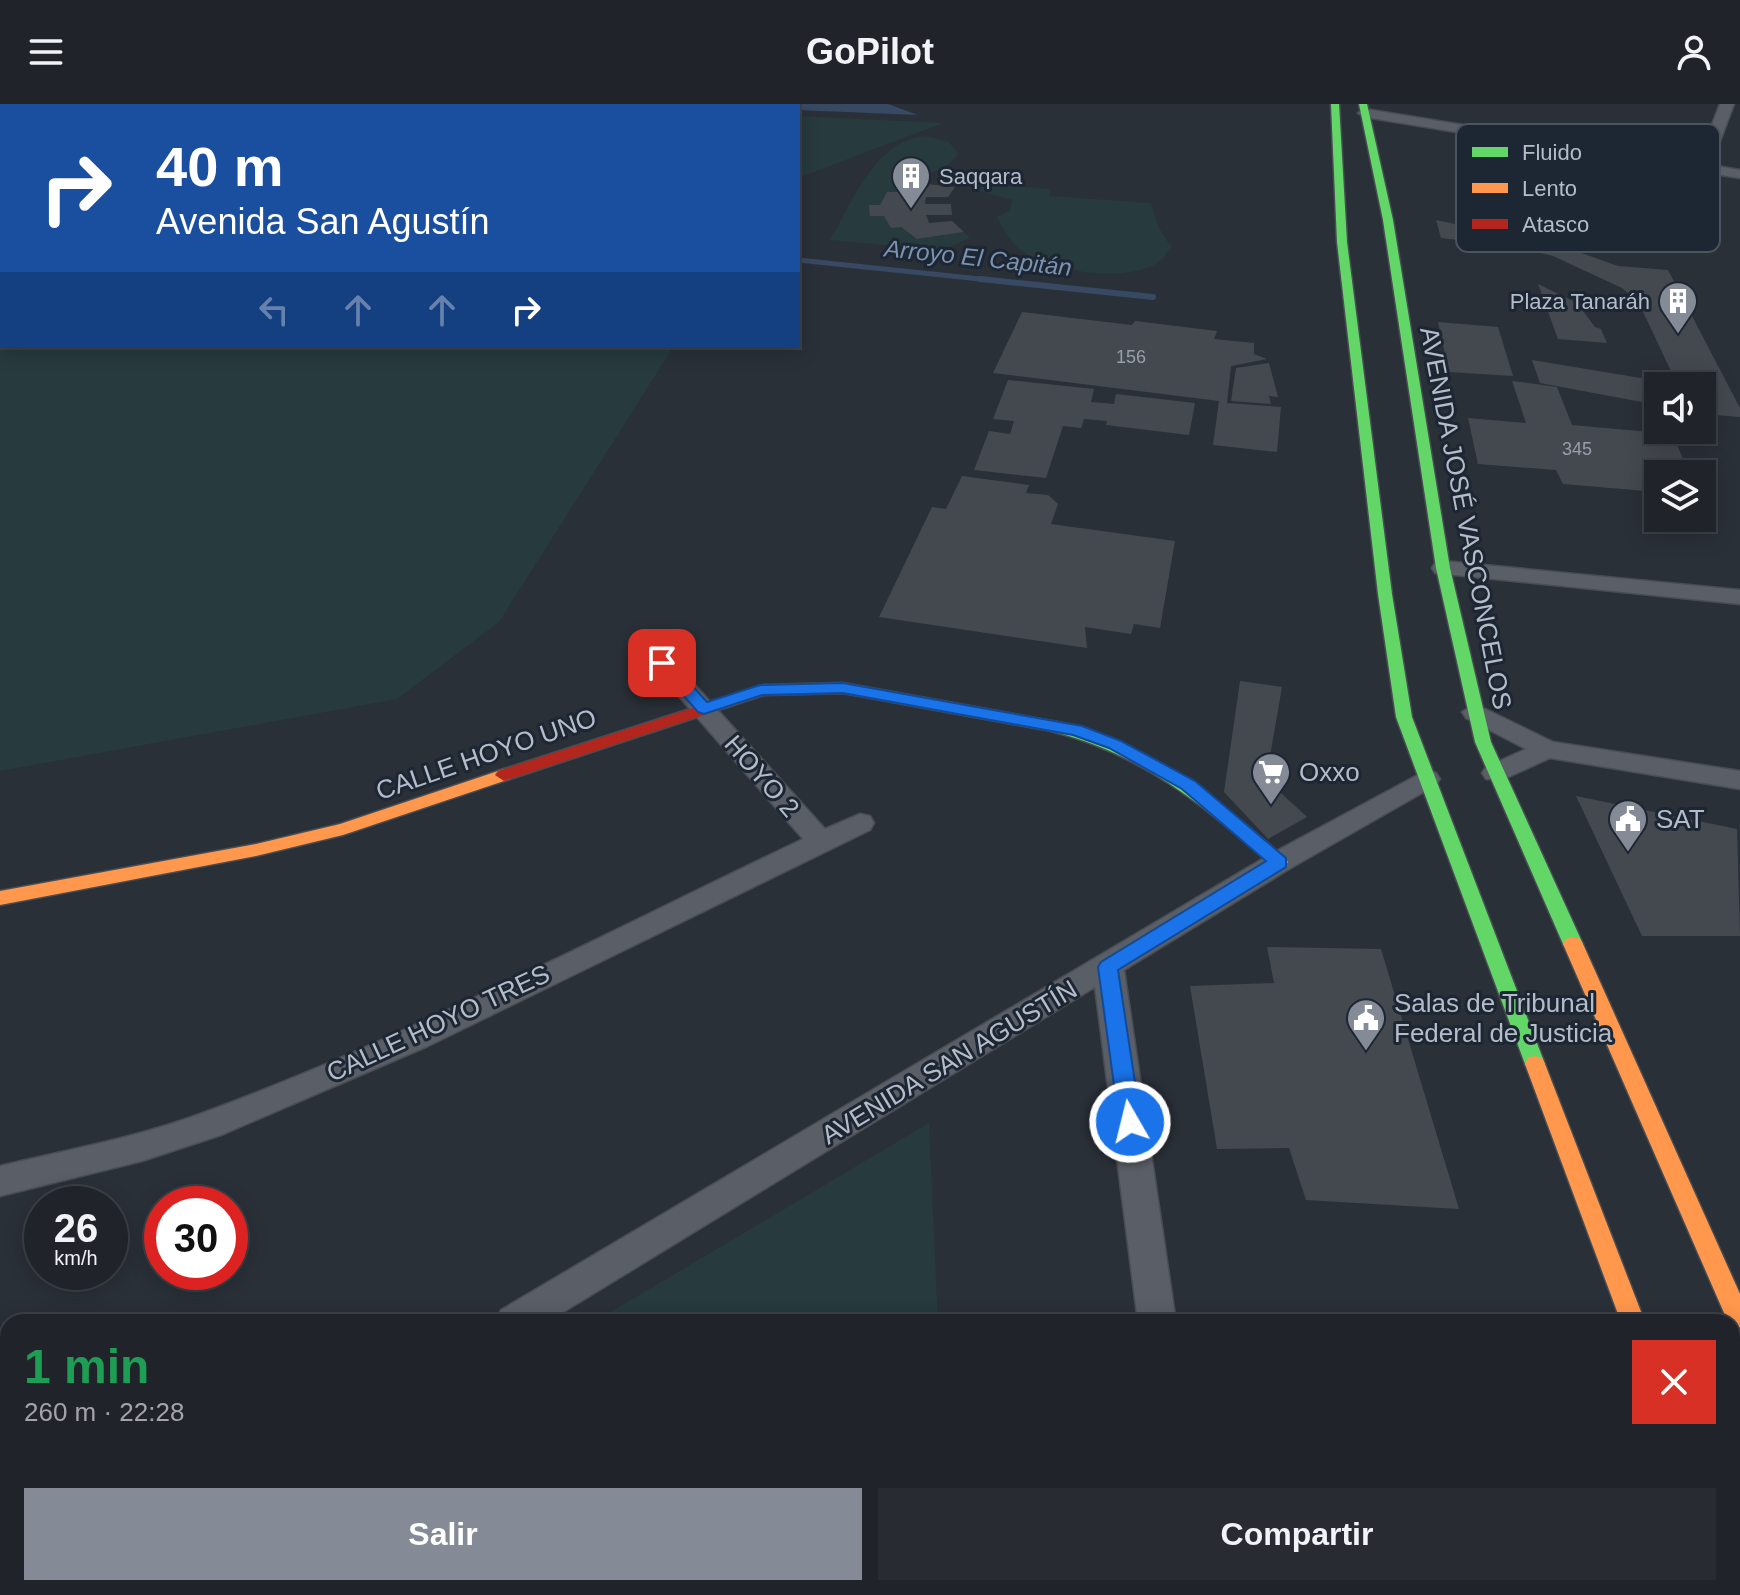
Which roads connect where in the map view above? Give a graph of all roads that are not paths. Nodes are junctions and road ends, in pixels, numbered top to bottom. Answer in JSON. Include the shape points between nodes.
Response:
{"nodes":[{"id":1,"x":1727,"y":104,"type":"edge"},
{"id":2,"x":1329,"y":107,"type":"edge"},
{"id":3,"x":1366,"y":107,"type":"edge"},
{"id":4,"x":1460,"y":124,"type":"edge"},
{"id":5,"x":1720,"y":124,"type":"edge"},
{"id":6,"x":1720,"y":171,"type":"edge"},
{"id":7,"x":1740,"y":174,"type":"edge"},
{"id":8,"x":1443,"y":568,"type":"junction"},
{"id":9,"x":1740,"y":597,"type":"edge"},
{"id":10,"x":642,"y":640,"type":"dead end"},
{"id":11,"x":704,"y":708,"type":"junction"},
{"id":12,"x":1475,"y":712,"type":"junction"},
{"id":13,"x":1547,"y":749,"type":"junction"},
{"id":14,"x":1495,"y":773,"type":"junction"},
{"id":15,"x":1427,"y":779,"type":"junction"},
{"id":16,"x":1740,"y":780,"type":"edge"},
{"id":17,"x":860,"y":823,"type":"dead end"},
{"id":18,"x":819,"y":840,"type":"junction"},
{"id":19,"x":1279,"y":862,"type":"junction"},
{"id":20,"x":0,"y":898,"type":"edge"},
{"id":21,"x":1108,"y":967,"type":"junction"},
{"id":22,"x":0,"y":1181,"type":"edge"},
{"id":23,"x":527,"y":1314,"type":"edge"},
{"id":24,"x":1156,"y":1314,"type":"edge"},
{"id":25,"x":1630,"y":1314,"type":"edge"},
{"id":26,"x":1737,"y":1314,"type":"edge"}],
"edges":[{"from":1,"to":5,"type":"street"},
{"from":2,"to":15,"type":"main road","via":[[1385,594],[1404,717]]},
{"from":3,"to":4,"type":"street"},
{"from":3,"to":8,"type":"main road","name":"AVENIDA JOSÉ VASCONCELOS"},
{"from":6,"to":7,"type":"street"},
{"from":8,"to":9,"type":"street"},
{"from":8,"to":12,"type":"main road","name":"AVENIDA JOSÉ VASCONCELOS"},
{"from":10,"to":11,"type":"street","name":"HOYO 2"},
{"from":11,"to":18,"type":"street","name":"HOYO 2"},
{"from":11,"to":19,"type":"main road","name":"CALLE HOYO UNO","via":[[760,690],[843,688],[1076,730],[1188,785]]},
{"from":11,"to":20,"type":"main road","name":"CALLE HOYO UNO","via":[[343,829]]},
{"from":12,"to":13,"type":"street"},
{"from":12,"to":14,"type":"main road","name":"AVENIDA JOSÉ VASCONCELOS"},
{"from":13,"to":14,"type":"street"},
{"from":13,"to":16,"type":"street"},
{"from":14,"to":26,"type":"main road","name":"AVENIDA JOSÉ VASCONCELOS"},
{"from":15,"to":19,"type":"street","name":"AVENIDA SAN AGUSTÍN"},
{"from":15,"to":25,"type":"main road"},
{"from":17,"to":18,"type":"street","name":"CALLE HOYO TRES"},
{"from":18,"to":22,"type":"street","name":"CALLE HOYO TRES","via":[[417,1037],[209,1125]]},
{"from":19,"to":21,"type":"street","name":"AVENIDA SAN AGUSTÍN"},
{"from":21,"to":23,"type":"street","name":"AVENIDA SAN AGUSTÍN"},
{"from":21,"to":24,"type":"street"}]}
